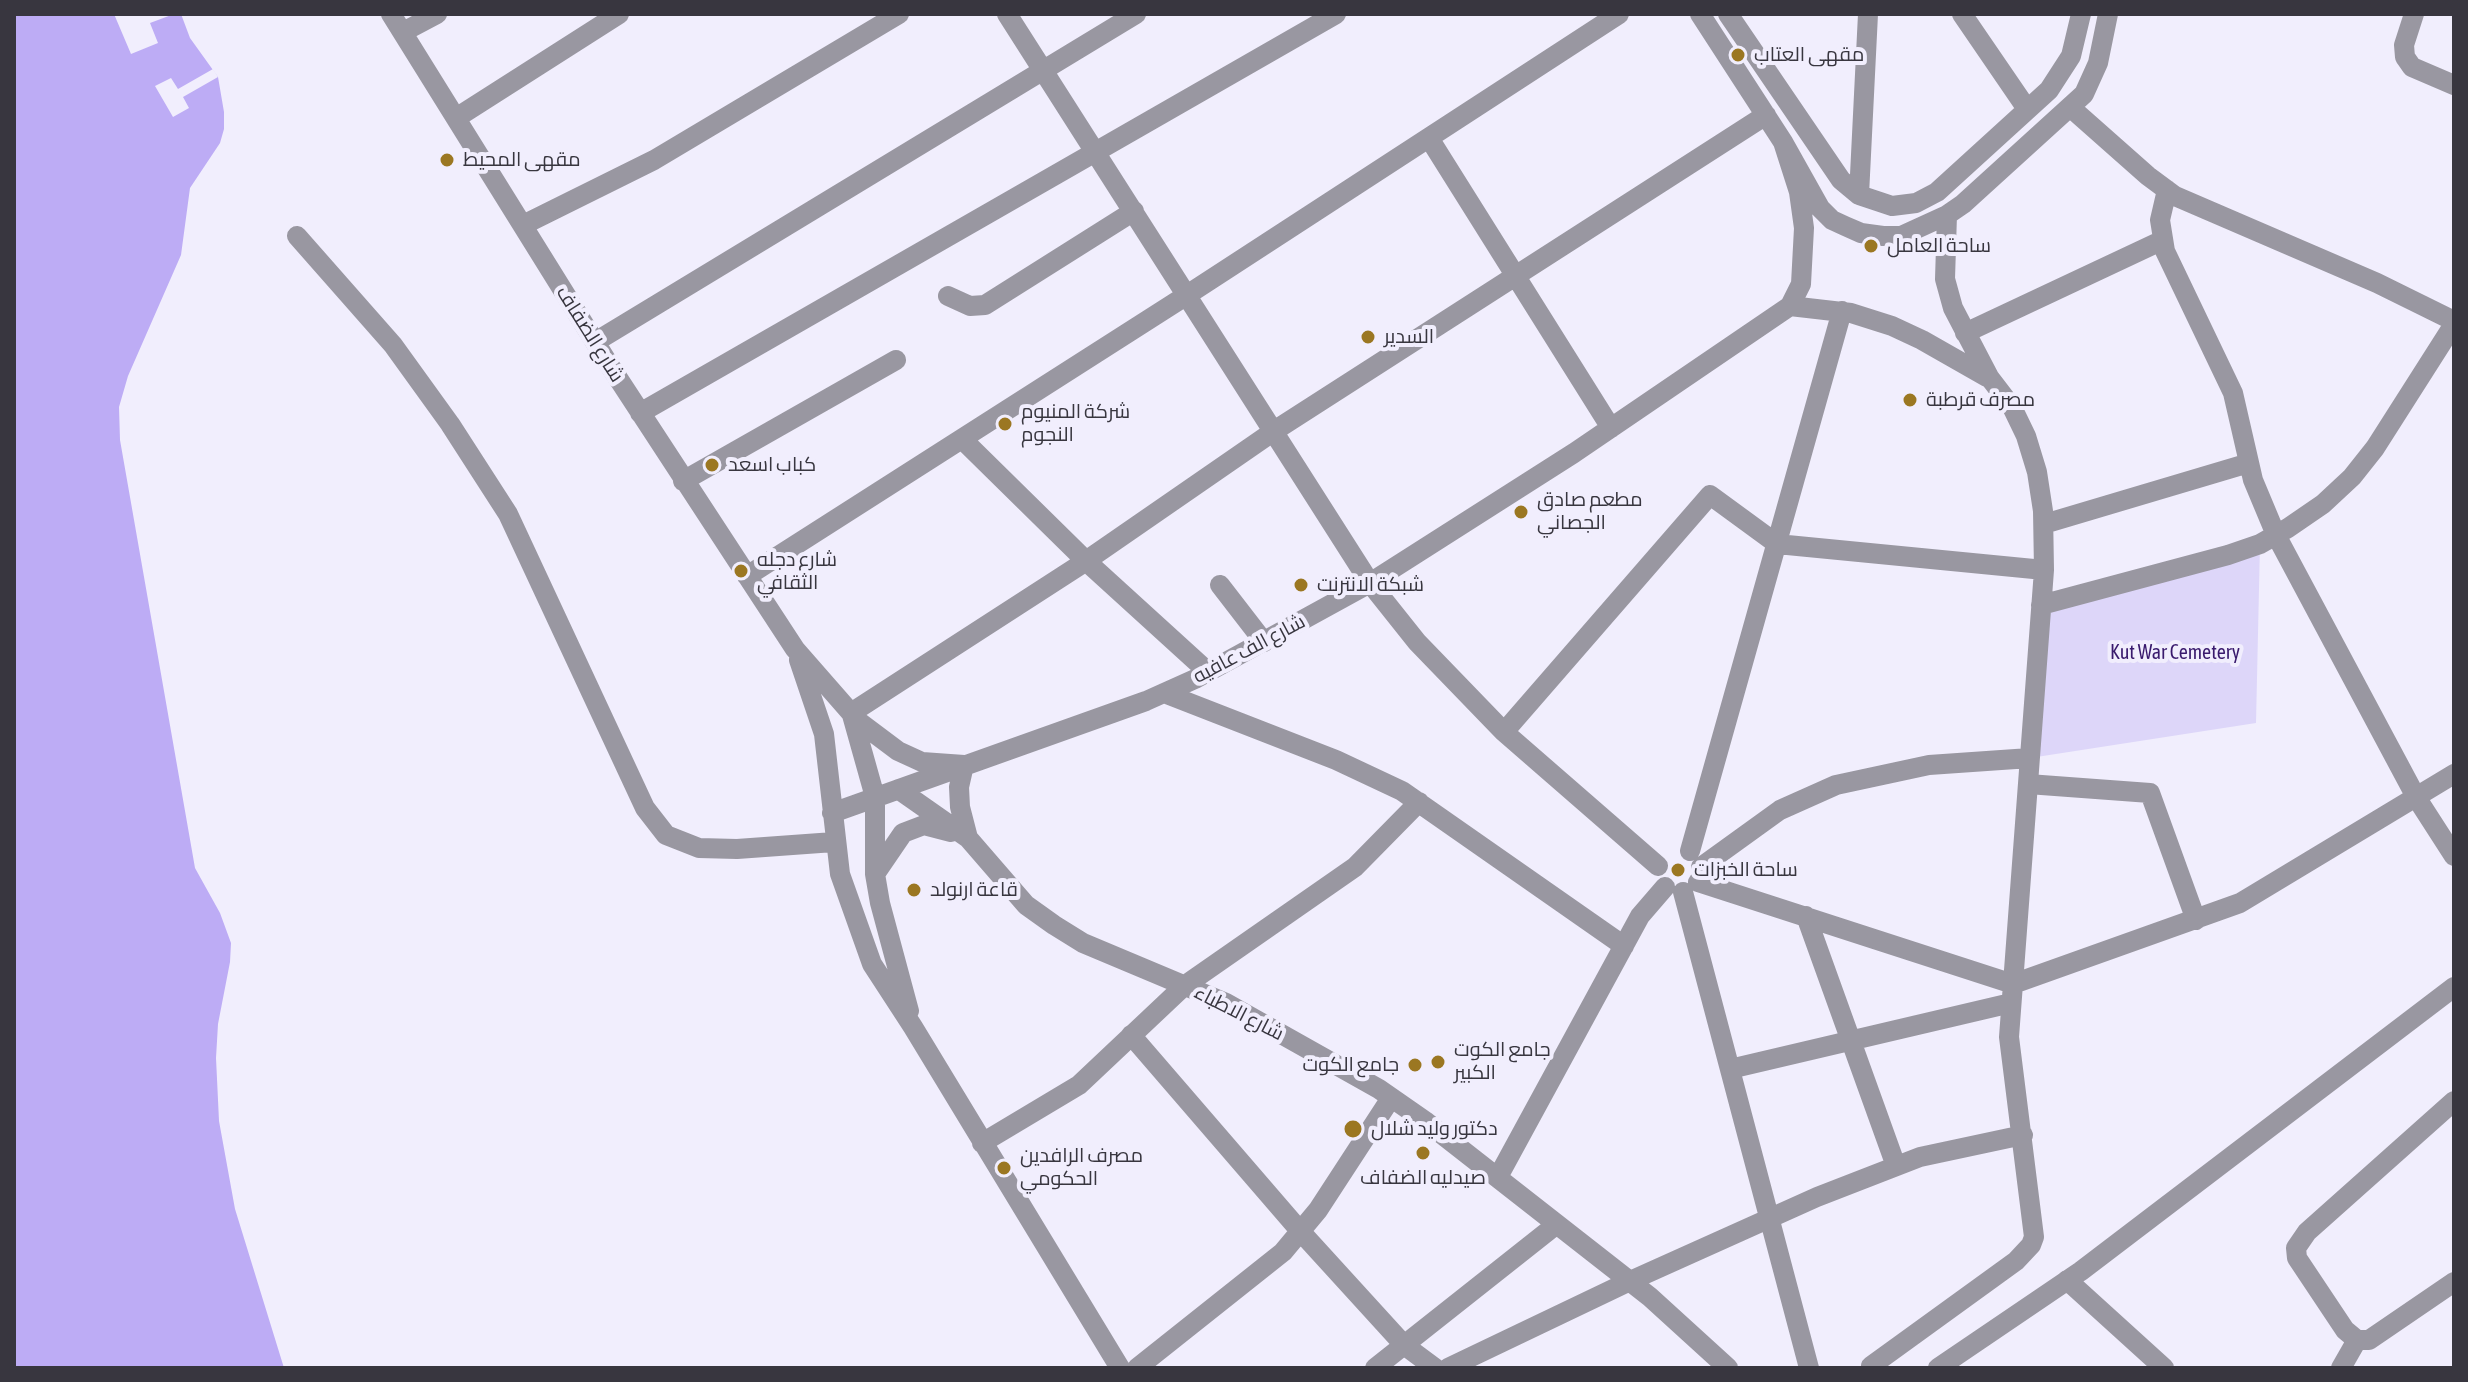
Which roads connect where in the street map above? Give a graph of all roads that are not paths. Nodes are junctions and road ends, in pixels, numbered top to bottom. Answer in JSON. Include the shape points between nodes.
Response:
{"nodes":[{"id":1,"x":391,"y":14,"type":"edge"},
{"id":2,"x":437,"y":14,"type":"edge"},
{"id":3,"x":619,"y":14,"type":"edge"},
{"id":4,"x":899,"y":14,"type":"edge"},
{"id":5,"x":1007,"y":14,"type":"edge"},
{"id":6,"x":1136,"y":14,"type":"edge"},
{"id":7,"x":1336,"y":14,"type":"edge"},
{"id":8,"x":1619,"y":14,"type":"edge"},
{"id":9,"x":1700,"y":14,"type":"edge"},
{"id":10,"x":1728,"y":14,"type":"edge"},
{"id":11,"x":1868,"y":14,"type":"edge"},
{"id":12,"x":1962,"y":14,"type":"edge"},
{"id":13,"x":2081,"y":14,"type":"edge"},
{"id":14,"x":2108,"y":14,"type":"edge"},
{"id":15,"x":2414,"y":14,"type":"edge"},
{"id":16,"x":403,"y":32,"type":"junction"},
{"id":17,"x":1045,"y":71,"type":"junction"},
{"id":18,"x":2454,"y":85,"type":"edge"},
{"id":19,"x":2070,"y":107,"type":"junction"},
{"id":20,"x":2027,"y":109,"type":"junction"},
{"id":21,"x":1766,"y":115,"type":"junction"},
{"id":22,"x":456,"y":118,"type":"junction"},
{"id":23,"x":1429,"y":138,"type":"junction"},
{"id":24,"x":1783,"y":142,"type":"junction"},
{"id":25,"x":1096,"y":152,"type":"junction"},
{"id":26,"x":2167,"y":190,"type":"junction"},
{"id":27,"x":1859,"y":195,"type":"junction"},
{"id":28,"x":1134,"y":211,"type":"junction"},
{"id":29,"x":1947,"y":215,"type":"junction"},
{"id":30,"x":523,"y":225,"type":"junction"},
{"id":31,"x":297,"y":236,"type":"dead end"},
{"id":32,"x":2163,"y":240,"type":"junction"},
{"id":33,"x":1515,"y":276,"type":"junction"},
{"id":34,"x":1187,"y":295,"type":"junction"},
{"id":35,"x":948,"y":296,"type":"dead end"},
{"id":36,"x":1790,"y":306,"type":"junction"},
{"id":37,"x":1842,"y":311,"type":"junction"},
{"id":38,"x":2454,"y":322,"type":"edge"},
{"id":39,"x":1965,"y":333,"type":"junction"},
{"id":40,"x":595,"y":342,"type":"junction"},
{"id":41,"x":896,"y":360,"type":"dead end"},
{"id":42,"x":1989,"y":377,"type":"junction"},
{"id":43,"x":640,"y":413,"type":"junction"},
{"id":44,"x":1611,"y":428,"type":"junction"},
{"id":45,"x":1274,"y":431,"type":"junction"},
{"id":46,"x":962,"y":439,"type":"junction"},
{"id":47,"x":2249,"y":463,"type":"junction"},
{"id":48,"x":683,"y":481,"type":"junction"},
{"id":49,"x":2044,"y":524,"type":"junction"},
{"id":50,"x":2276,"y":535,"type":"junction"},
{"id":51,"x":1777,"y":544,"type":"junction"},
{"id":52,"x":1086,"y":561,"type":"junction"},
{"id":53,"x":2044,"y":570,"type":"junction"},
{"id":54,"x":747,"y":576,"type":"junction"},
{"id":55,"x":1370,"y":583,"type":"junction"},
{"id":56,"x":1220,"y":585,"type":"dead end"},
{"id":57,"x":2041,"y":605,"type":"junction"},
{"id":58,"x":1264,"y":642,"type":"junction"},
{"id":59,"x":795,"y":649,"type":"junction"},
{"id":60,"x":1208,"y":672,"type":"junction"},
{"id":61,"x":1164,"y":693,"type":"junction"},
{"id":62,"x":851,"y":713,"type":"junction"},
{"id":63,"x":1504,"y":732,"type":"junction"},
{"id":64,"x":2030,"y":758,"type":"junction"},
{"id":65,"x":964,"y":765,"type":"junction"},
{"id":66,"x":2454,"y":774,"type":"edge"},
{"id":67,"x":2028,"y":784,"type":"junction"},
{"id":68,"x":898,"y":789,"type":"junction"},
{"id":69,"x":875,"y":797,"type":"junction"},
{"id":70,"x":2416,"y":797,"type":"junction"},
{"id":71,"x":1419,"y":802,"type":"junction"},
{"id":72,"x":832,"y":813,"type":"junction"},
{"id":73,"x":968,"y":838,"type":"junction"},
{"id":74,"x":834,"y":842,"type":"junction"},
{"id":75,"x":2454,"y":856,"type":"edge"},
{"id":76,"x":1658,"y":866,"type":"junction"},
{"id":77,"x":875,"y":874,"type":"junction"},
{"id":78,"x":1687,"y":876,"type":"junction"},
{"id":79,"x":1806,"y":916,"type":"junction"},
{"id":80,"x":2196,"y":920,"type":"junction"},
{"id":81,"x":1624,"y":946,"type":"junction"},
{"id":82,"x":1184,"y":986,"type":"junction"},
{"id":83,"x":2454,"y":987,"type":"edge"},
{"id":84,"x":2012,"y":993,"type":"junction"},
{"id":85,"x":913,"y":1027,"type":"junction"},
{"id":86,"x":1131,"y":1035,"type":"junction"},
{"id":87,"x":1851,"y":1041,"type":"junction"},
{"id":88,"x":1730,"y":1069,"type":"junction"},
{"id":89,"x":1391,"y":1098,"type":"junction"},
{"id":90,"x":2454,"y":1101,"type":"edge"},
{"id":91,"x":2023,"y":1135,"type":"junction"},
{"id":92,"x":982,"y":1143,"type":"junction"},
{"id":93,"x":1896,"y":1166,"type":"junction"},
{"id":94,"x":1498,"y":1177,"type":"junction"},
{"id":95,"x":1770,"y":1220,"type":"junction"},
{"id":96,"x":1557,"y":1224,"type":"junction"},
{"id":97,"x":1301,"y":1232,"type":"junction"},
{"id":98,"x":2067,"y":1280,"type":"junction"},
{"id":99,"x":1630,"y":1281,"type":"junction"},
{"id":100,"x":2454,"y":1282,"type":"edge"},
{"id":101,"x":2357,"y":1340,"type":"junction"},
{"id":102,"x":1404,"y":1345,"type":"junction"},
{"id":103,"x":1120,"y":1368,"type":"edge"},
{"id":104,"x":1137,"y":1368,"type":"edge"},
{"id":105,"x":1375,"y":1368,"type":"edge"},
{"id":106,"x":1435,"y":1368,"type":"edge"},
{"id":107,"x":1448,"y":1368,"type":"edge"},
{"id":108,"x":1728,"y":1368,"type":"edge"},
{"id":109,"x":1809,"y":1368,"type":"edge"},
{"id":110,"x":1872,"y":1368,"type":"edge"},
{"id":111,"x":1938,"y":1368,"type":"edge"},
{"id":112,"x":2164,"y":1368,"type":"edge"},
{"id":113,"x":2341,"y":1368,"type":"edge"}],
"edges":[{"from":1,"to":16,"type":"street","name":"شارع الضفاف"},
{"from":2,"to":16,"type":"street"},
{"from":3,"to":22,"type":"street"},
{"from":4,"to":30,"type":"street","via":[[654,160]]},
{"from":5,"to":17,"type":"street"},
{"from":6,"to":17,"type":"street"},
{"from":7,"to":25,"type":"street"},
{"from":8,"to":23,"type":"street"},
{"from":9,"to":21,"type":"street"},
{"from":10,"to":27,"type":"street","via":[[1841,180]]},
{"from":11,"to":27,"type":"street"},
{"from":12,"to":20,"type":"street"},
{"from":13,"to":20,"type":"street","via":[[2063,71]]},
{"from":14,"to":19,"type":"street","via":[[2098,63],[2084,94]]},
{"from":15,"to":18,"type":"street","via":[[2405,57],[2412,67]]},
{"from":16,"to":22,"type":"street","name":"شارع الضفاف"},
{"from":17,"to":25,"type":"street"},
{"from":17,"to":40,"type":"street"},
{"from":19,"to":26,"type":"street"},
{"from":19,"to":29,"type":"street"},
{"from":20,"to":27,"type":"street","via":[[1927,198],[1892,206]]},
{"from":21,"to":24,"type":"street"},
{"from":21,"to":33,"type":"street"},
{"from":22,"to":30,"type":"street","name":"شارع الضفاف"},
{"from":23,"to":33,"type":"street"},
{"from":23,"to":34,"type":"street"},
{"from":24,"to":29,"type":"street","via":[[1820,208],[1845,226],[1861,233],[1901,236]]},
{"from":24,"to":36,"type":"street","via":[[1804,228],[1801,284]]},
{"from":25,"to":28,"type":"street"},
{"from":25,"to":43,"type":"street"},
{"from":26,"to":32,"type":"street","via":[[2160,220]]},
{"from":26,"to":38,"type":"street"},
{"from":28,"to":34,"type":"street"},
{"from":28,"to":35,"type":"street","via":[[985,305],[970,306]]},
{"from":29,"to":39,"type":"street","via":[[1945,279]]},
{"from":30,"to":40,"type":"street","name":"شارع الضفاف"},
{"from":31,"to":74,"type":"street","via":[[393,345],[508,514],[645,808],[666,835],[699,848]]},
{"from":32,"to":39,"type":"street"},
{"from":32,"to":47,"type":"street","via":[[2233,393]]},
{"from":33,"to":44,"type":"street"},
{"from":33,"to":45,"type":"street"},
{"from":34,"to":45,"type":"street"},
{"from":34,"to":46,"type":"street"},
{"from":36,"to":37,"type":"street"},
{"from":36,"to":44,"type":"street","name":"شارع الف عافيه"},
{"from":37,"to":42,"type":"street","via":[[1892,326]]},
{"from":37,"to":51,"type":"street"},
{"from":38,"to":50,"type":"street","via":[[2352,477]]},
{"from":39,"to":42,"type":"street"},
{"from":40,"to":43,"type":"street","name":"شارع الضفاف"},
{"from":41,"to":48,"type":"street"},
{"from":42,"to":49,"type":"street","via":[[2026,436]]},
{"from":43,"to":48,"type":"street","name":"شارع الضفاف"},
{"from":44,"to":55,"type":"street","name":"شارع الف عافيه"},
{"from":45,"to":52,"type":"street"},
{"from":45,"to":55,"type":"street"},
{"from":46,"to":52,"type":"street"},
{"from":46,"to":54,"type":"street"},
{"from":47,"to":49,"type":"street"},
{"from":47,"to":50,"type":"street"},
{"from":48,"to":54,"type":"street","name":"شارع الضفاف"},
{"from":49,"to":53,"type":"street"},
{"from":50,"to":57,"type":"street","via":[[2228,555]]},
{"from":50,"to":70,"type":"street"},
{"from":51,"to":53,"type":"street"},
{"from":51,"to":63,"type":"street","via":[[1710,495]]},
{"from":51,"to":78,"type":"street"},
{"from":52,"to":60,"type":"street"},
{"from":52,"to":62,"type":"street"},
{"from":53,"to":57,"type":"street"},
{"from":54,"to":59,"type":"street","name":"شارع الضفاف"},
{"from":55,"to":58,"type":"street","name":"شارع الف عافيه"},
{"from":55,"to":63,"type":"street","via":[[1417,642]]},
{"from":56,"to":58,"type":"street"},
{"from":57,"to":64,"type":"street"},
{"from":58,"to":60,"type":"street","name":"شارع الف عافيه"},
{"from":59,"to":62,"type":"street"},
{"from":59,"to":72,"type":"street","via":[[824,734]]},
{"from":60,"to":61,"type":"street","name":"شارع الف عافيه"},
{"from":61,"to":65,"type":"street","name":"شارع الف عافيه"},
{"from":61,"to":71,"type":"street","via":[[1336,760]]},
{"from":62,"to":65,"type":"street","via":[[898,751],[922,762]]},
{"from":62,"to":69,"type":"street"},
{"from":63,"to":76,"type":"street"},
{"from":64,"to":67,"type":"street"},
{"from":64,"to":78,"type":"street","via":[[1929,765],[1836,785],[1780,810]]},
{"from":65,"to":68,"type":"street","name":"شارع الف عافيه"},
{"from":65,"to":73,"type":"street","via":[[960,807]]},
{"from":66,"to":70,"type":"street"},
{"from":67,"to":80,"type":"street","via":[[2150,793]]},
{"from":67,"to":84,"type":"street"},
{"from":68,"to":69,"type":"street","name":"شارع الف عافيه"},
{"from":68,"to":73,"type":"street","name":"شارع الاطباء"},
{"from":69,"to":72,"type":"street","name":"شارع الف عافيه"},
{"from":69,"to":77,"type":"street"},
{"from":70,"to":75,"type":"street"},
{"from":70,"to":80,"type":"street","via":[[2264,890]]},
{"from":71,"to":81,"type":"street"},
{"from":71,"to":82,"type":"street","via":[[1355,867]]},
{"from":72,"to":74,"type":"street"},
{"from":73,"to":77,"type":"street","via":[[924,825],[903,833]]},
{"from":73,"to":82,"type":"street","name":"شارع الاطباء","via":[[1026,905],[1054,925]]},
{"from":74,"to":85,"type":"street","via":[[847,898],[872,964]]},
{"from":76,"to":78,"type":"street","via":[[1660,881]]},
{"from":76,"to":78,"type":"street","via":[[1672,849]]},
{"from":77,"to":85,"type":"street"},
{"from":78,"to":79,"type":"street"},
{"from":78,"to":81,"type":"street","via":[[1649,902]]},
{"from":78,"to":88,"type":"street"},
{"from":79,"to":84,"type":"street"},
{"from":79,"to":87,"type":"street"},
{"from":80,"to":84,"type":"street"},
{"from":81,"to":94,"type":"street"},
{"from":82,"to":86,"type":"street"},
{"from":82,"to":89,"type":"street","name":"شارع الاطباء","via":[[1226,1003]]},
{"from":83,"to":98,"type":"street"},
{"from":84,"to":87,"type":"street"},
{"from":84,"to":91,"type":"street","via":[[2009,1037]]},
{"from":85,"to":92,"type":"street"},
{"from":86,"to":92,"type":"street","via":[[1079,1085]]},
{"from":86,"to":97,"type":"street"},
{"from":87,"to":88,"type":"street"},
{"from":87,"to":93,"type":"street"},
{"from":88,"to":95,"type":"street"},
{"from":89,"to":94,"type":"street","name":"شارع الاطباء"},
{"from":89,"to":97,"type":"street"},
{"from":90,"to":101,"type":"street","via":[[2307,1232],[2296,1248],[2297,1258]]},
{"from":91,"to":93,"type":"street"},
{"from":91,"to":110,"type":"street","via":[[2031,1245]]},
{"from":92,"to":103,"type":"street"},
{"from":93,"to":95,"type":"street"},
{"from":94,"to":96,"type":"street","name":"شارع الاطباء"},
{"from":95,"to":99,"type":"street"},
{"from":95,"to":109,"type":"street"},
{"from":96,"to":99,"type":"street","name":"شارع الاطباء"},
{"from":96,"to":102,"type":"street"},
{"from":97,"to":102,"type":"street"},
{"from":97,"to":104,"type":"street"},
{"from":98,"to":111,"type":"street"},
{"from":98,"to":112,"type":"street"},
{"from":99,"to":107,"type":"street"},
{"from":99,"to":108,"type":"street","name":"شارع الاطباء"},
{"from":100,"to":101,"type":"street","via":[[2369,1340]]},
{"from":101,"to":113,"type":"street"},
{"from":102,"to":105,"type":"street"},
{"from":102,"to":106,"type":"street"}]}
